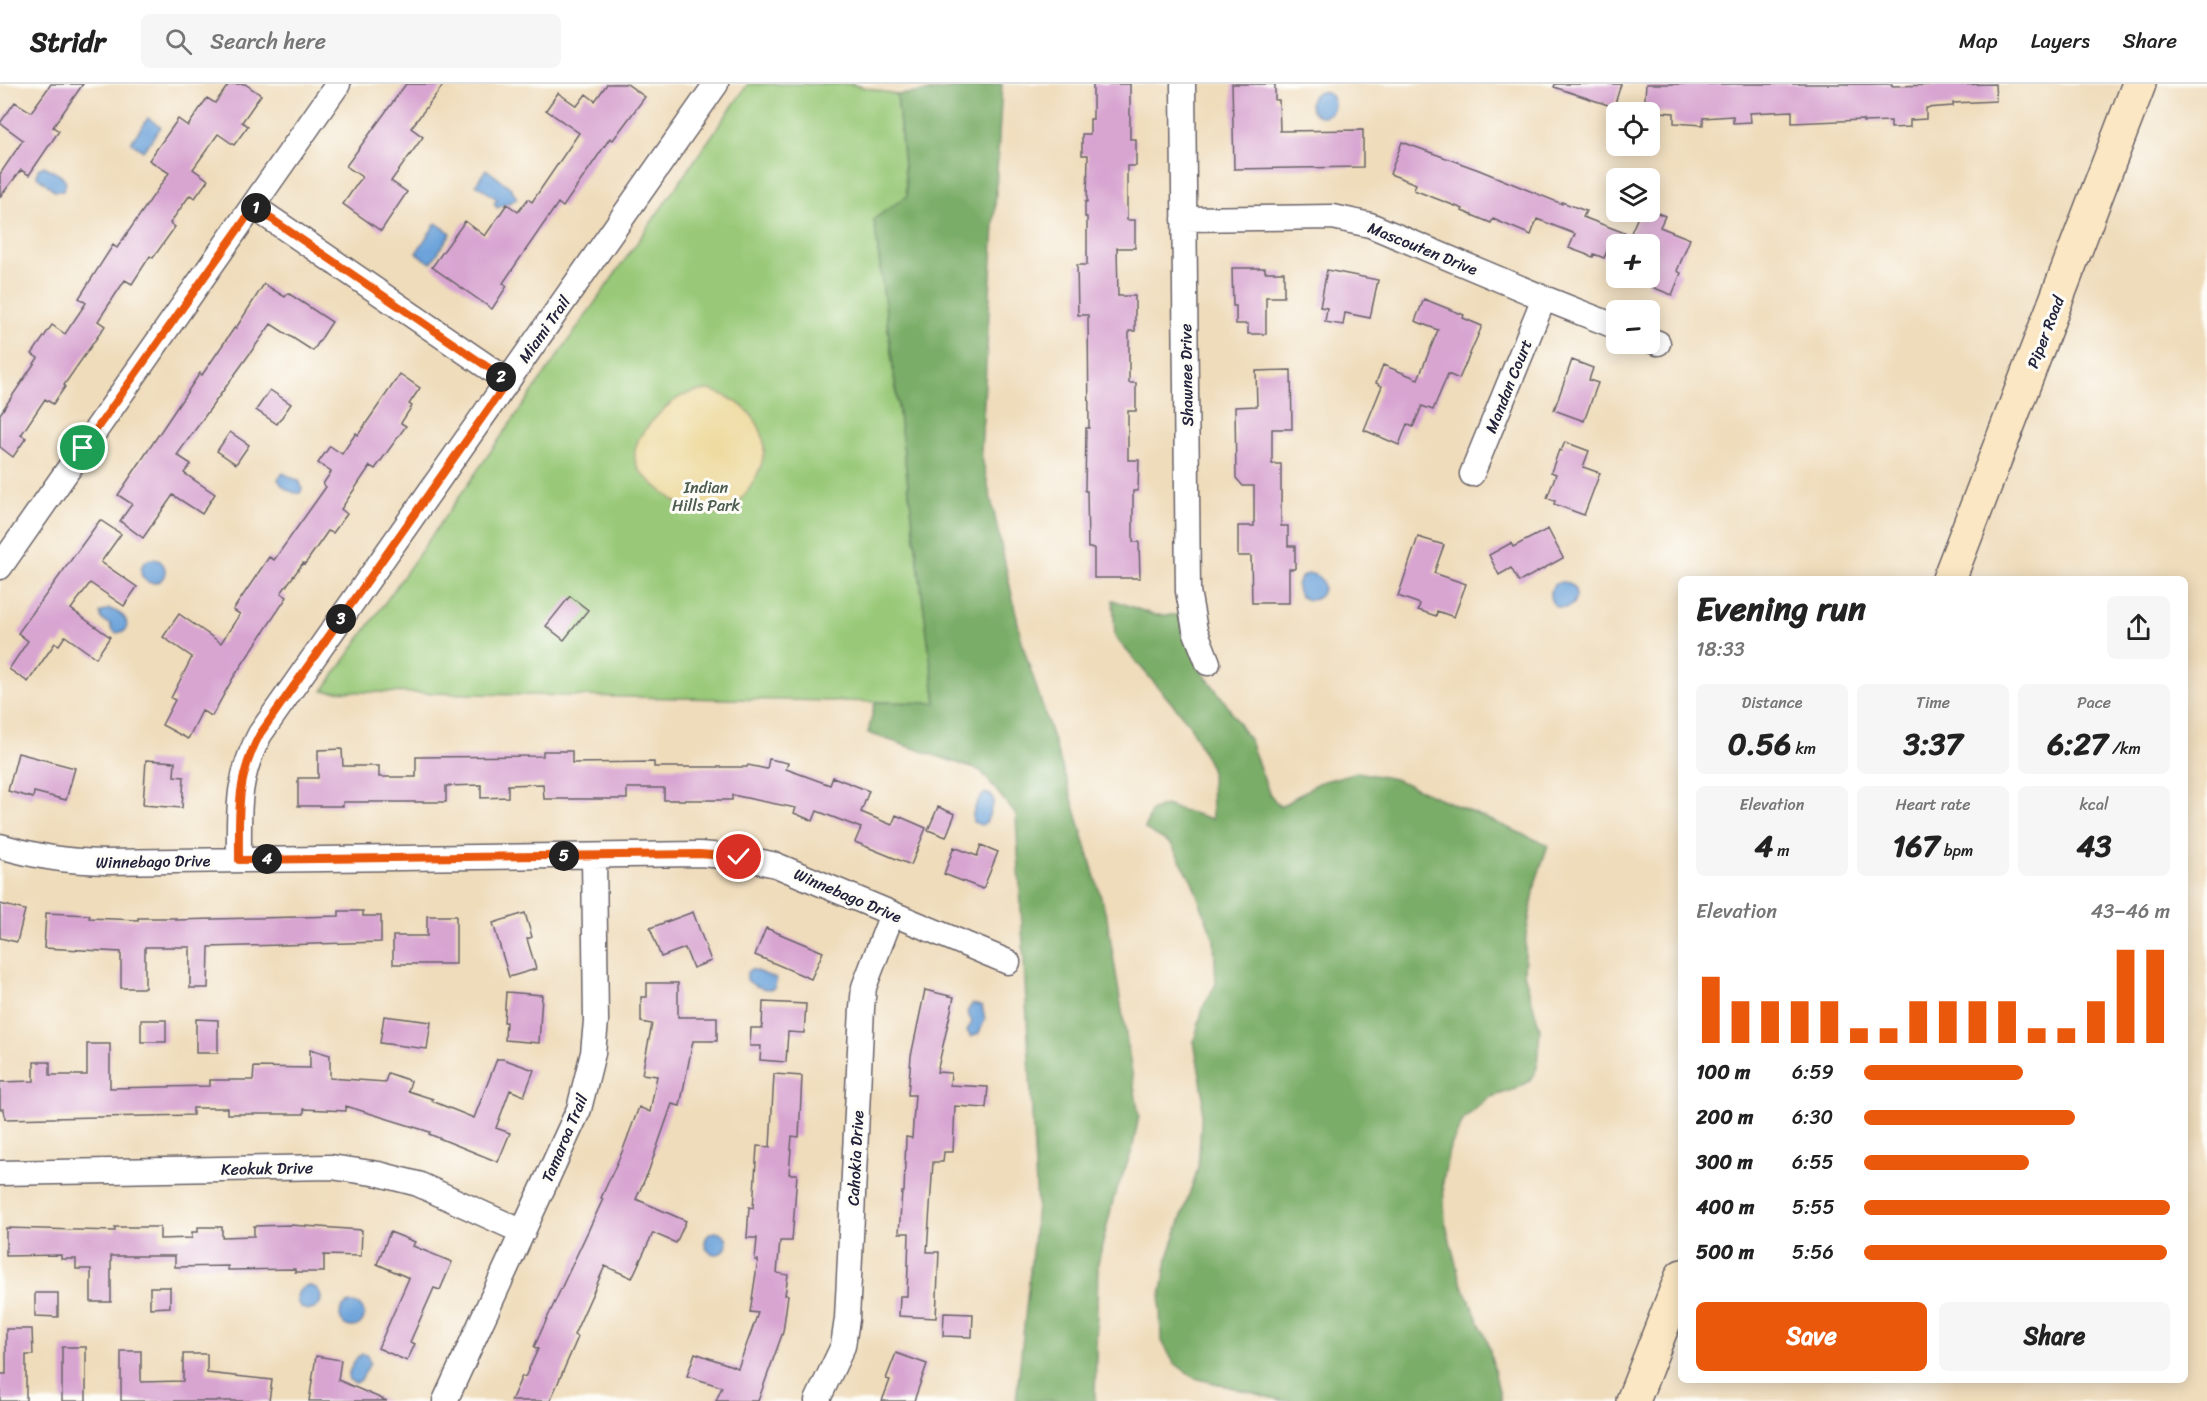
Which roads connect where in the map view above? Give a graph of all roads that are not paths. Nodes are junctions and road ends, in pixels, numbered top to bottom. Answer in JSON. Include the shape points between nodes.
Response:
{"nodes":[{"id":1,"x":338,"y":84,"type":"edge"},
{"id":2,"x":716,"y":84,"type":"edge"},
{"id":3,"x":1183,"y":84,"type":"edge"},
{"id":4,"x":2139,"y":84,"type":"edge"},
{"id":5,"x":254,"y":207,"type":"junction"},
{"id":6,"x":1184,"y":219,"type":"junction"},
{"id":7,"x":1544,"y":298,"type":"junction"},
{"id":8,"x":1606,"y":323,"type":"edge"},
{"id":9,"x":508,"y":381,"type":"junction"},
{"id":10,"x":1472,"y":474,"type":"dead end"},
{"id":11,"x":0,"y":567,"type":"edge"},
{"id":12,"x":1950,"y":576,"type":"edge"},
{"id":13,"x":1208,"y":663,"type":"dead end"},
{"id":14,"x":0,"y":846,"type":"edge"},
{"id":15,"x":594,"y":856,"type":"junction"},
{"id":16,"x":239,"y":860,"type":"junction"},
{"id":17,"x":892,"y":914,"type":"junction"},
{"id":18,"x":1008,"y":962,"type":"dead end"},
{"id":19,"x":0,"y":1173,"type":"edge"},
{"id":20,"x":523,"y":1232,"type":"junction"},
{"id":21,"x":1678,"y":1286,"type":"edge"},
{"id":22,"x":446,"y":1401,"type":"edge"},
{"id":23,"x":817,"y":1401,"type":"edge"},
{"id":24,"x":1633,"y":1401,"type":"edge"}],
"edges":[{"from":1,"to":5,"type":"street"},
{"from":2,"to":9,"type":"street","name":"Miami Trail"},
{"from":3,"to":6,"type":"street","name":"Shawnee Drive"},
{"from":4,"to":12,"type":"street","name":"Piper Road"},
{"from":5,"to":9,"type":"street"},
{"from":5,"to":11,"type":"street"},
{"from":6,"to":7,"type":"street","name":"Mascouten Drive","via":[[1334,217],[1370,225]]},
{"from":6,"to":13,"type":"street","name":"Shawnee Drive","via":[[1188,591],[1195,630]]},
{"from":7,"to":8,"type":"street","name":"Mascouten Drive"},
{"from":7,"to":10,"type":"street","name":"Mandan Court"},
{"from":9,"to":16,"type":"street","name":"Miami Trail","via":[[260,734],[250,753],[239,797]]},
{"from":14,"to":16,"type":"street","name":"Winnebago Drive","via":[[65,861]]},
{"from":15,"to":16,"type":"street","name":"Winnebago Drive"},
{"from":15,"to":17,"type":"street","name":"Winnebago Drive","via":[[739,857],[776,865]]},
{"from":15,"to":20,"type":"street","name":"Tamaroa Trail","via":[[593,1053],[579,1109]]},
{"from":17,"to":18,"type":"street","name":"Winnebago Drive"},
{"from":17,"to":23,"type":"street","name":"Cahokia Drive","via":[[864,987],[843,1346]]},
{"from":19,"to":20,"type":"street","name":"Keokuk Drive","via":[[331,1167],[418,1184]]},
{"from":20,"to":22,"type":"street","name":"Tamaroa Trail"},
{"from":21,"to":24,"type":"street"}]}
